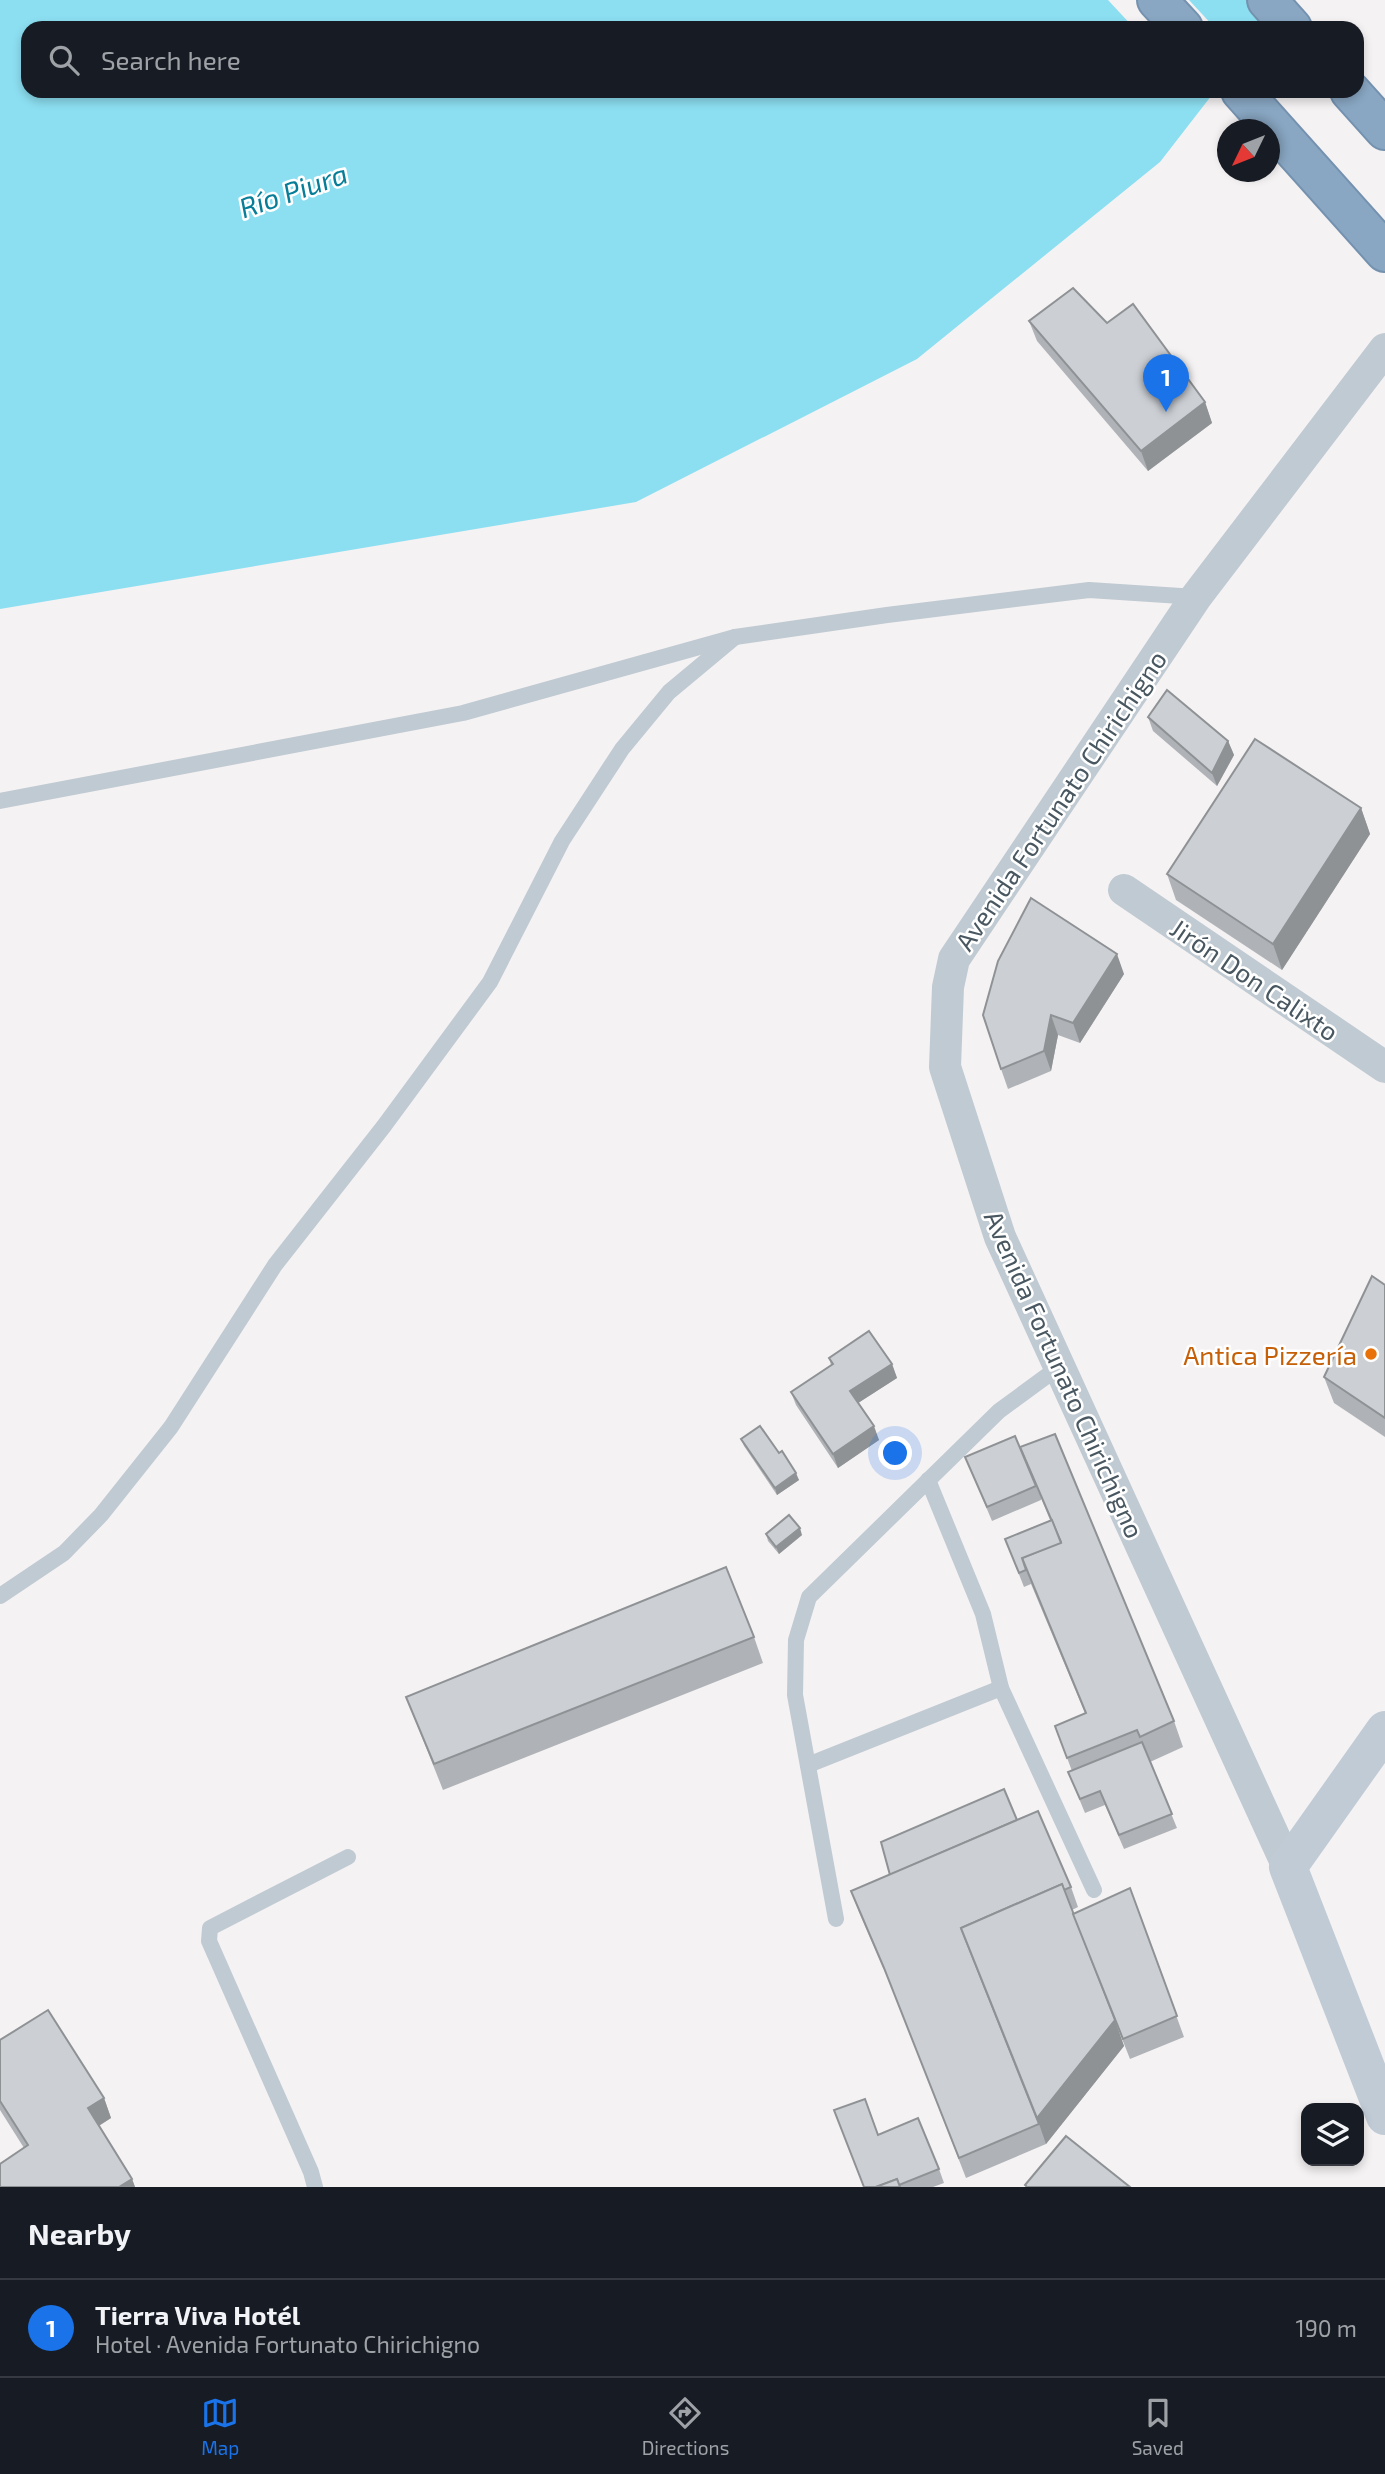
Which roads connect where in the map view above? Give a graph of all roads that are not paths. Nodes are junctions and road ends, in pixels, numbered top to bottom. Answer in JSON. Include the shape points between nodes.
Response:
{"nodes":[{"id":1,"x":1157,"y":0,"type":"edge"},
{"id":2,"x":1267,"y":0,"type":"edge"},
{"id":3,"x":1176,"y":21,"type":"edge"},
{"id":4,"x":1286,"y":21,"type":"edge"},
{"id":5,"x":1247,"y":98,"type":"edge"},
{"id":6,"x":1356,"y":98,"type":"edge"},
{"id":7,"x":1385,"y":130,"type":"edge"},
{"id":8,"x":1385,"y":252,"type":"edge"},
{"id":9,"x":1385,"y":349,"type":"edge"},
{"id":10,"x":1196,"y":597,"type":"junction"},
{"id":11,"x":735,"y":637,"type":"junction"},
{"id":12,"x":0,"y":801,"type":"edge"},
{"id":13,"x":1124,"y":890,"type":"dead end"},
{"id":14,"x":1385,"y":1067,"type":"edge"},
{"id":15,"x":1059,"y":1367,"type":"junction"},
{"id":16,"x":928,"y":1480,"type":"junction"},
{"id":17,"x":0,"y":1596,"type":"edge"},
{"id":18,"x":1001,"y":1688,"type":"junction"},
{"id":19,"x":1385,"y":1730,"type":"edge"},
{"id":20,"x":808,"y":1765,"type":"junction"},
{"id":21,"x":348,"y":1857,"type":"dead end"},
{"id":22,"x":1288,"y":1867,"type":"junction"},
{"id":23,"x":1094,"y":1890,"type":"dead end"},
{"id":24,"x":836,"y":1919,"type":"dead end"},
{"id":25,"x":1385,"y":2116,"type":"edge"},
{"id":26,"x":315,"y":2187,"type":"edge"}],
"edges":[{"from":1,"to":3,"type":"highway"},
{"from":2,"to":4,"type":"highway"},
{"from":5,"to":8,"type":"highway"},
{"from":6,"to":7,"type":"highway"},
{"from":9,"to":10,"type":"street","name":"Avenida Fortunato Chirichigno"},
{"from":10,"to":11,"type":"lane","via":[[1089,590]]},
{"from":10,"to":15,"type":"street","name":"Avenida Fortunato Chirichigno","via":[[954,960],[948,987],[946,1067],[1000,1237]]},
{"from":11,"to":12,"type":"lane","via":[[463,713]]},
{"from":11,"to":17,"type":"lane","via":[[669,692],[622,749],[562,841],[490,982],[275,1265],[171,1427],[101,1515],[64,1553]]},
{"from":13,"to":14,"type":"street","name":"Jirón Don Calixto"},
{"from":15,"to":16,"type":"lane","via":[[999,1411]]},
{"from":15,"to":22,"type":"street","name":"Avenida Fortunato Chirichigno"},
{"from":16,"to":18,"type":"lane","via":[[983,1614]]},
{"from":16,"to":20,"type":"lane","via":[[809,1597],[796,1640],[795,1695]]},
{"from":18,"to":20,"type":"lane"},
{"from":18,"to":23,"type":"lane"},
{"from":19,"to":22,"type":"main road"},
{"from":20,"to":24,"type":"lane"},
{"from":21,"to":26,"type":"lane","via":[[210,1928],[209,1941]]},
{"from":22,"to":25,"type":"main road","name":"Avenida Fortunato Chirichigno"}]}
